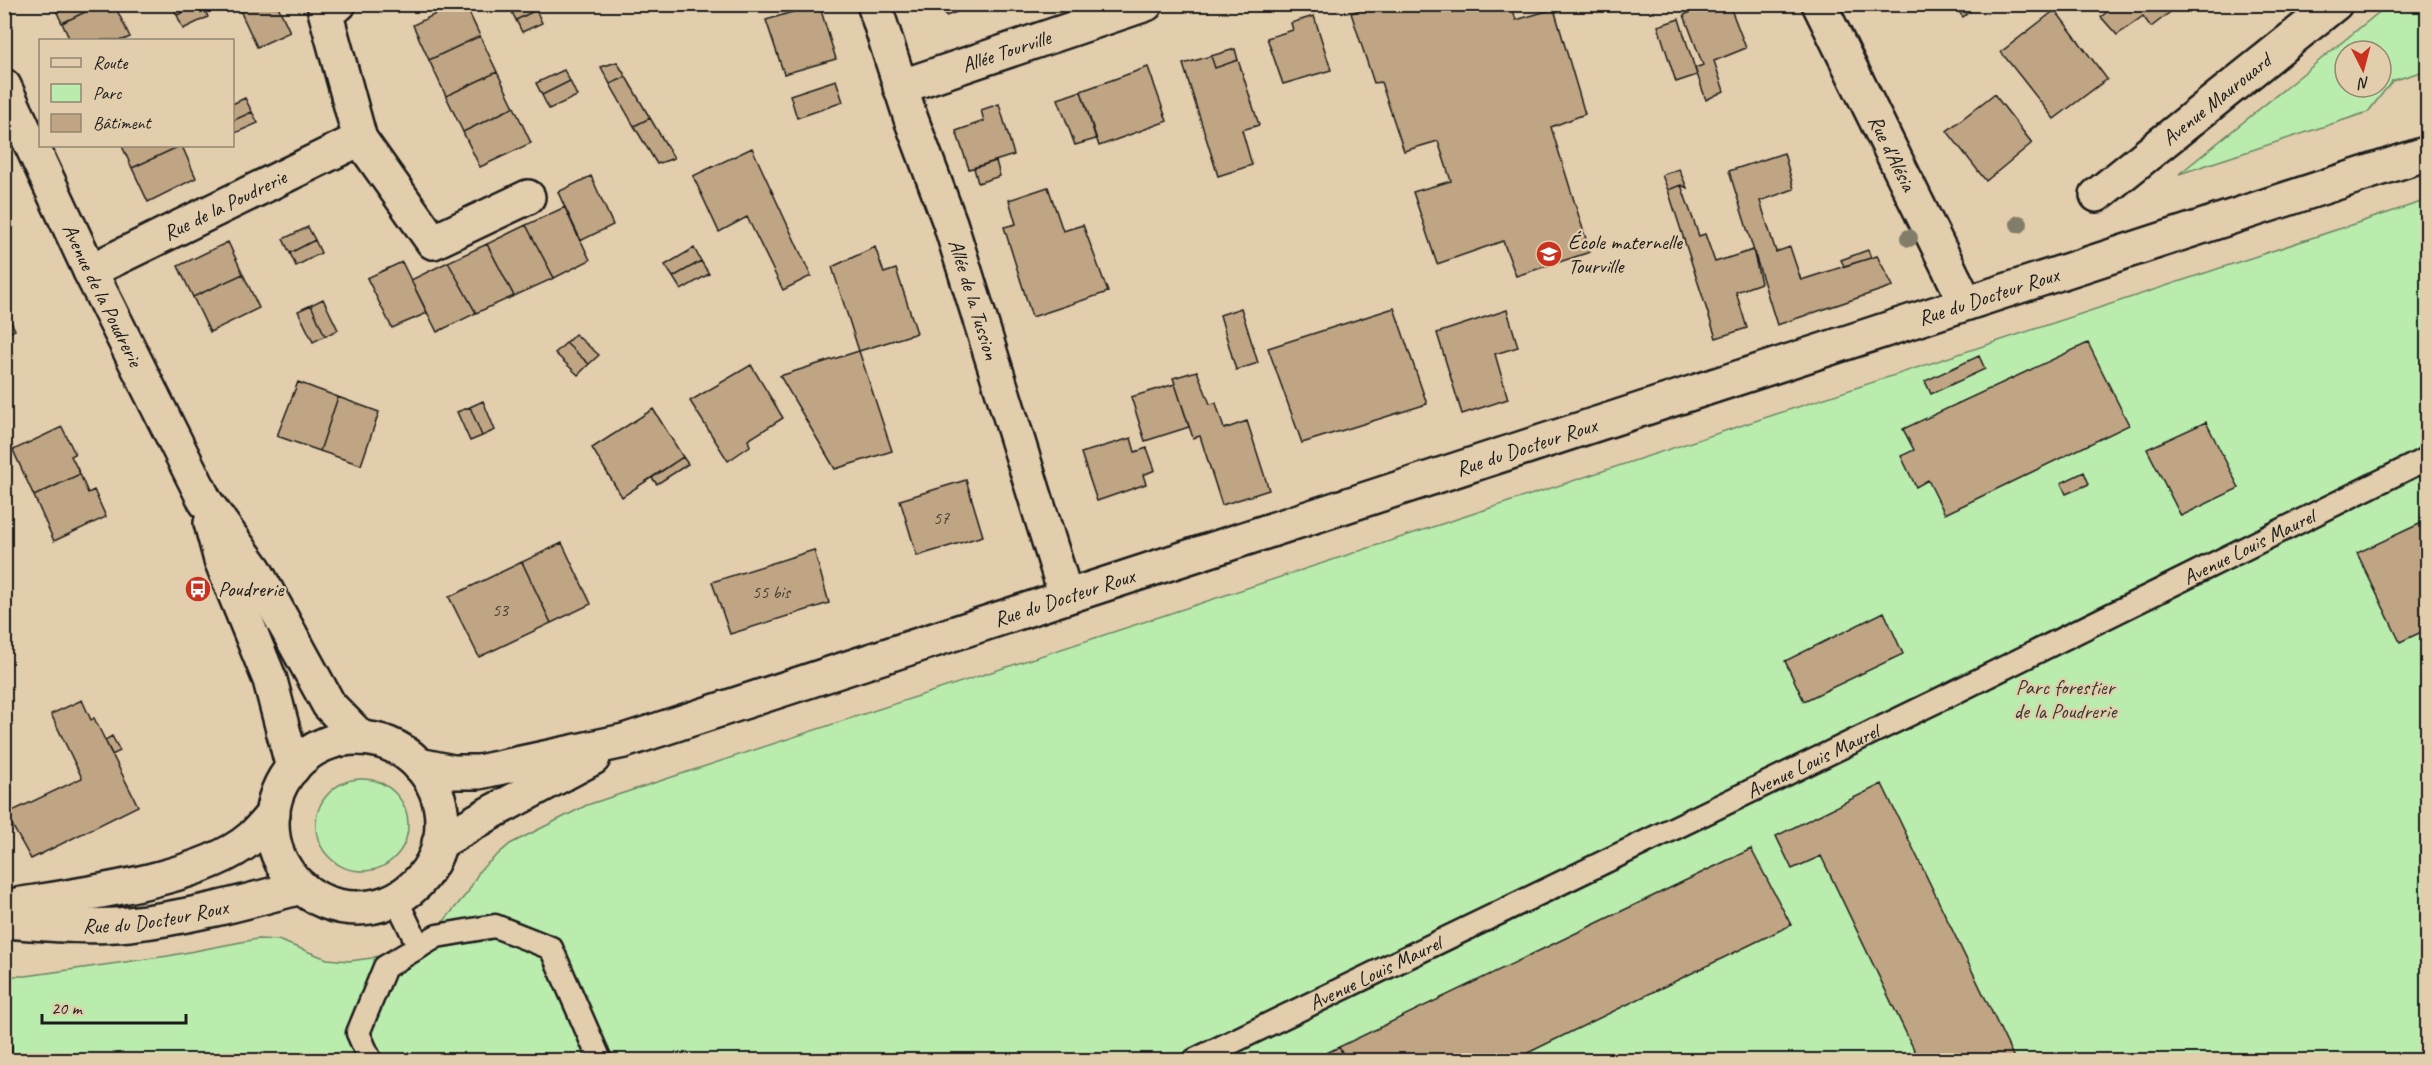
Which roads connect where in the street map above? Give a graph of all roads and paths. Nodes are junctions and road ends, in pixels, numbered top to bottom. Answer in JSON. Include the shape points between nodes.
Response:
{"nodes":[{"id":1,"x":339,"y":4,"type":"edge"},
{"id":2,"x":874,"y":4,"type":"edge"},
{"id":3,"x":1146,"y":4,"type":"edge"},
{"id":4,"x":1819,"y":4,"type":"edge"},
{"id":5,"x":2335,"y":4,"type":"edge"},
{"id":6,"x":4,"y":86,"type":"edge"},
{"id":7,"x":900,"y":87,"type":"junction"},
{"id":8,"x":360,"y":140,"type":"junction"},
{"id":9,"x":2427,"y":153,"type":"edge"},
{"id":10,"x":2097,"y":195,"type":"dead end"},
{"id":11,"x":528,"y":197,"type":"dead end"},
{"id":12,"x":90,"y":271,"type":"junction"},
{"id":13,"x":1966,"y":303,"type":"junction"},
{"id":14,"x":2427,"y":458,"type":"edge"},
{"id":15,"x":205,"y":501,"type":"junction"},
{"id":16,"x":1066,"y":596,"type":"junction"},
{"id":17,"x":361,"y":738,"type":"junction"},
{"id":18,"x":624,"y":741,"type":"junction"},
{"id":19,"x":419,"y":765,"type":"junction"},
{"id":20,"x":293,"y":768,"type":"junction"},
{"id":21,"x":273,"y":814,"type":"junction"},
{"id":22,"x":439,"y":843,"type":"junction"},
{"id":23,"x":302,"y":887,"type":"junction"},
{"id":24,"x":396,"y":899,"type":"junction"},
{"id":25,"x":4,"y":907,"type":"edge"},
{"id":26,"x":4,"y":921,"type":"edge"},
{"id":27,"x":419,"y":947,"type":"junction"},
{"id":28,"x":370,"y":1060,"type":"edge"},
{"id":29,"x":600,"y":1060,"type":"edge"},
{"id":30,"x":1195,"y":1060,"type":"edge"}],
"edges":[{"from":1,"to":8,"type":"main road","via":[[325,11]]},
{"from":2,"to":7,"type":"main road","name":"Allée de la Tussion"},
{"from":3,"to":7,"type":"main road","name":"Allée Tourville"},
{"from":4,"to":13,"type":"main road","name":"Rue d'Alésia"},
{"from":5,"to":10,"type":"main road","name":"Avenue Maurouard"},
{"from":6,"to":12,"type":"main road","name":"Avenue de la Poudrerie"},
{"from":7,"to":16,"type":"main road","name":"Allée de la Tussion","via":[[945,207]]},
{"from":8,"to":11,"type":"main road","via":[[433,242]]},
{"from":8,"to":12,"type":"main road","name":"Rue de la Poudrerie"},
{"from":9,"to":13,"type":"main road","name":"Rue du Docteur Roux"},
{"from":12,"to":15,"type":"main road","name":"Avenue de la Poudrerie"},
{"from":13,"to":16,"type":"main road","name":"Rue du Docteur Roux"},
{"from":14,"to":30,"type":"lane","name":"Avenue Louis Maurel","via":[[1947,696]]},
{"from":15,"to":17,"type":"main road","name":"Avenue de la Poudrerie","via":[[255,570],[329,705]]},
{"from":15,"to":20,"type":"main road","name":"Avenue de la Poudrerie","via":[[221,560],[270,680]]},
{"from":16,"to":18,"type":"main road","name":"Rue du Docteur Roux"},
{"from":17,"to":19,"type":"main road","via":[[382,741]]},
{"from":17,"to":20,"type":"main road","via":[[324,745]]},
{"from":18,"to":19,"type":"main road","name":"Rue du Docteur Roux","via":[[479,772],[453,772]]},
{"from":18,"to":22,"type":"main road","name":"Rue du Docteur Roux"},
{"from":19,"to":22,"type":"main road","via":[[435,787],[442,813]]},
{"from":20,"to":21,"type":"main road","via":[[279,789]]},
{"from":21,"to":23,"type":"main road","via":[[274,839],[281,860]]},
{"from":21,"to":25,"type":"main road","name":"Rue du Docteur Roux","via":[[250,839],[183,872]]},
{"from":22,"to":24,"type":"main road","via":[[426,874]]},
{"from":23,"to":24,"type":"main road","via":[[320,900],[340,906],[369,907]]},
{"from":23,"to":26,"type":"main road","name":"Rue du Docteur Roux","via":[[128,924]]},
{"from":24,"to":27,"type":"lane"},
{"from":27,"to":28,"type":"lane","via":[[385,967],[358,1033]]},
{"from":27,"to":29,"type":"lane","via":[[437,936],[495,926],[551,948]]}]}
